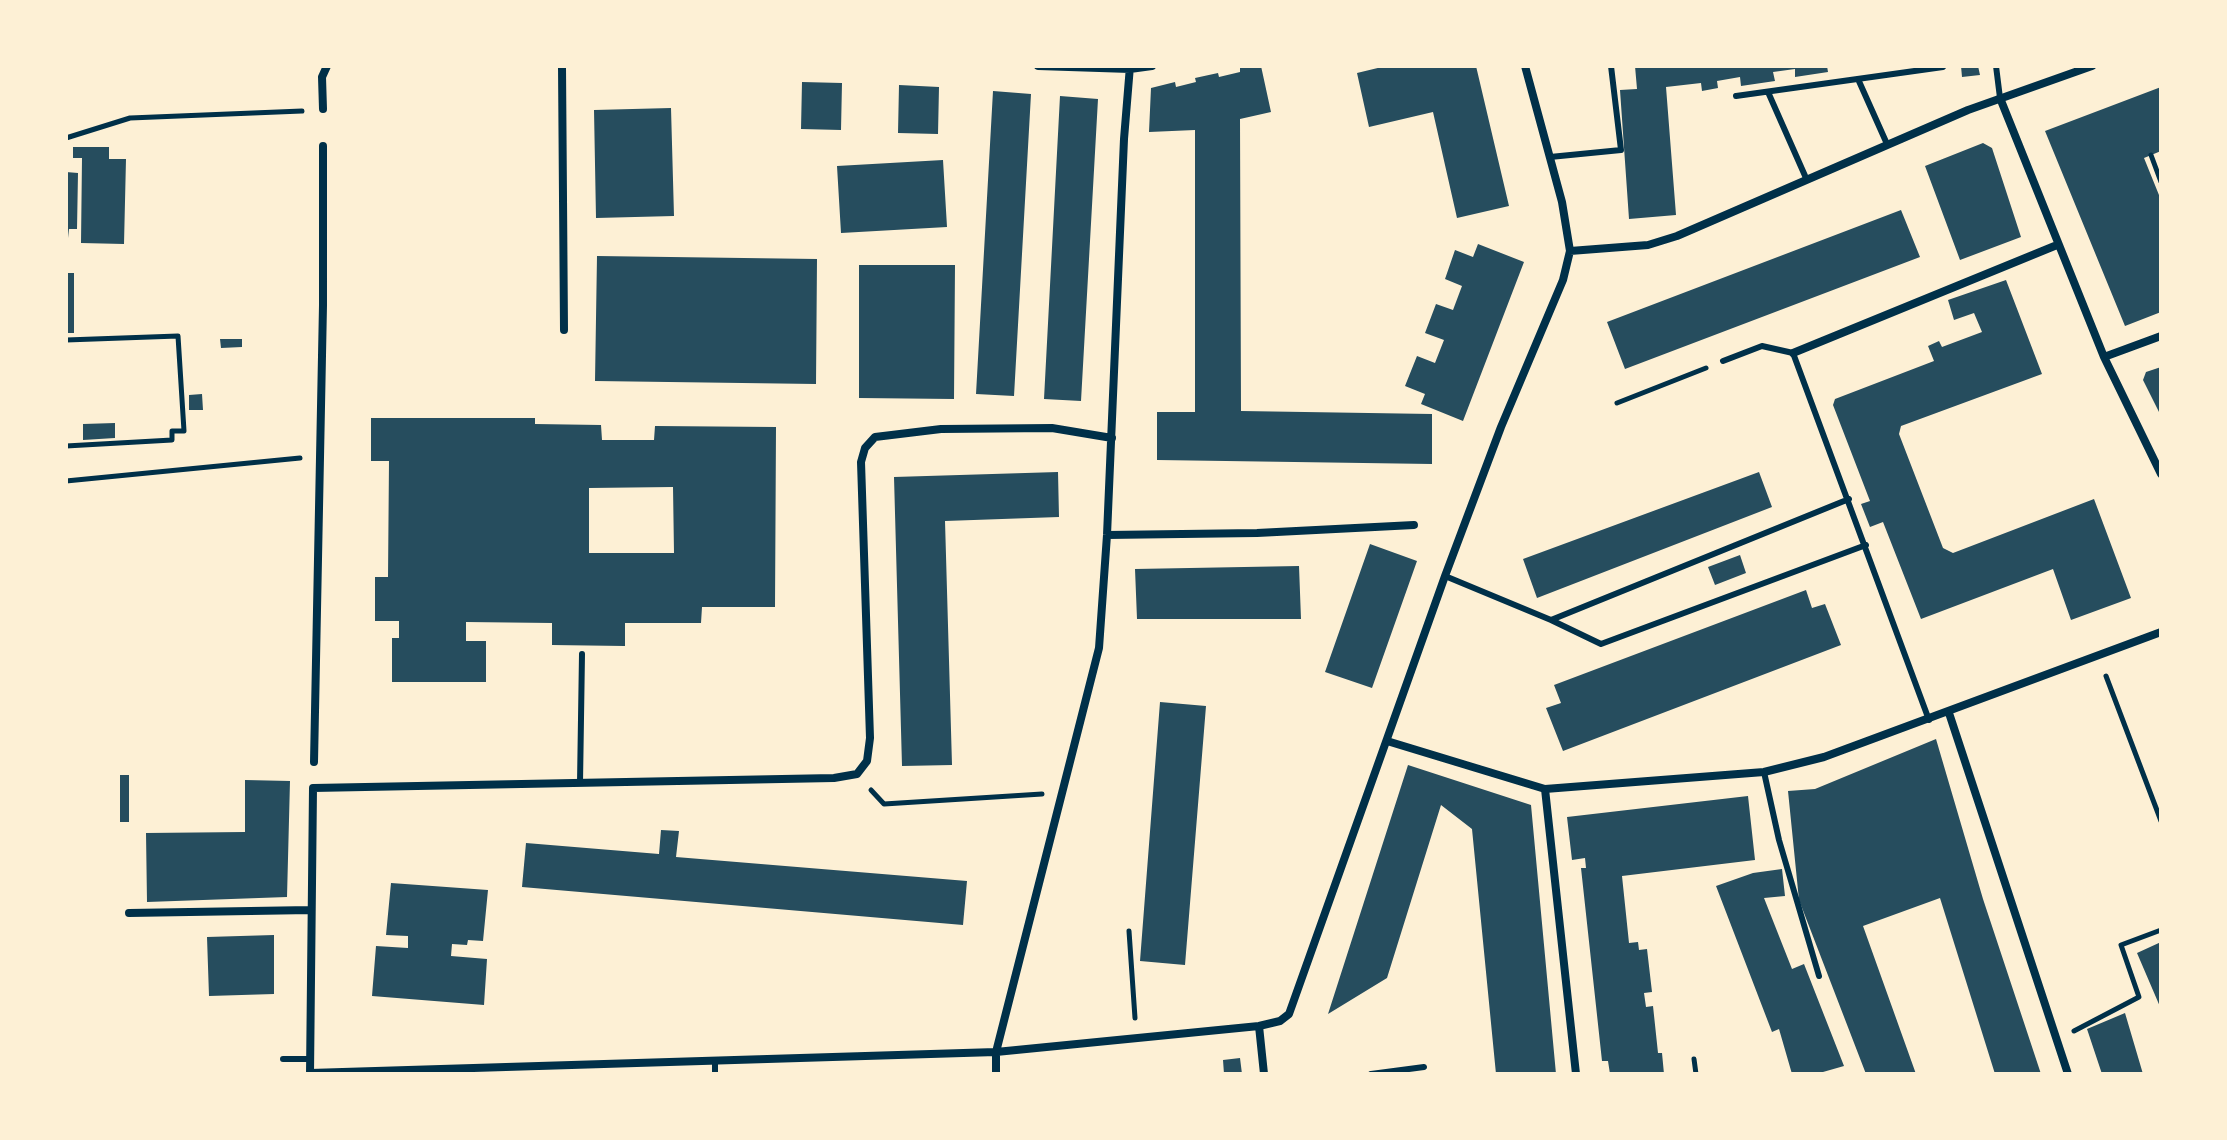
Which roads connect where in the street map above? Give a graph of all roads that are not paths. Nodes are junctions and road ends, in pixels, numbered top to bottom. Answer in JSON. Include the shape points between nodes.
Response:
{"nodes":[{"id":1,"x":327,"y":66,"type":"edge"},
{"id":2,"x":562,"y":66,"type":"edge"},
{"id":3,"x":1038,"y":66,"type":"edge"},
{"id":4,"x":1152,"y":66,"type":"edge"},
{"id":5,"x":1525,"y":66,"type":"edge"},
{"id":6,"x":1611,"y":66,"type":"edge"},
{"id":7,"x":1996,"y":66,"type":"edge"},
{"id":8,"x":2092,"y":66,"type":"edge"},
{"id":9,"x":1943,"y":67,"type":"edge"},
{"id":10,"x":1130,"y":68,"type":"edge"},
{"id":11,"x":1858,"y":79,"type":"junction"},
{"id":12,"x":1768,"y":92,"type":"junction"},
{"id":13,"x":1736,"y":96,"type":"dead end"},
{"id":14,"x":2000,"y":98,"type":"junction"},
{"id":15,"x":323,"y":109,"type":"road end"},
{"id":16,"x":1887,"y":144,"type":"junction"},
{"id":17,"x":323,"y":146,"type":"dead end"},
{"id":18,"x":1550,"y":157,"type":"junction"},
{"id":19,"x":1806,"y":178,"type":"junction"},
{"id":20,"x":2057,"y":245,"type":"junction"},
{"id":21,"x":1570,"y":251,"type":"junction"},
{"id":22,"x":564,"y":330,"type":"dead end"},
{"id":23,"x":2161,"y":336,"type":"edge"},
{"id":24,"x":1793,"y":353,"type":"junction"},
{"id":25,"x":2104,"y":357,"type":"junction"},
{"id":26,"x":1723,"y":361,"type":"road end"},
{"id":27,"x":1112,"y":438,"type":"junction"},
{"id":28,"x":2161,"y":474,"type":"edge"},
{"id":29,"x":1849,"y":499,"type":"junction"},
{"id":30,"x":1414,"y":525,"type":"dead end"},
{"id":31,"x":1107,"y":535,"type":"junction"},
{"id":32,"x":1866,"y":545,"type":"junction"},
{"id":33,"x":1445,"y":576,"type":"junction"},
{"id":34,"x":1551,"y":620,"type":"junction"},
{"id":35,"x":2161,"y":632,"type":"edge"},
{"id":36,"x":582,"y":654,"type":"dead end"},
{"id":37,"x":1949,"y":713,"type":"junction"},
{"id":38,"x":1929,"y":720,"type":"junction"},
{"id":39,"x":1387,"y":741,"type":"junction"},
{"id":40,"x":314,"y":762,"type":"dead end"},
{"id":41,"x":1764,"y":772,"type":"junction"},
{"id":42,"x":580,"y":783,"type":"junction"},
{"id":43,"x":1545,"y":789,"type":"junction"},
{"id":44,"x":311,"y":910,"type":"junction"},
{"id":45,"x":129,"y":913,"type":"dead end"},
{"id":46,"x":1819,"y":976,"type":"dead end"},
{"id":47,"x":1259,"y":1026,"type":"junction"},
{"id":48,"x":996,"y":1052,"type":"junction"},
{"id":49,"x":283,"y":1059,"type":"dead end"},
{"id":50,"x":310,"y":1059,"type":"junction"},
{"id":51,"x":715,"y":1060,"type":"junction"},
{"id":52,"x":1424,"y":1067,"type":"dead end"},
{"id":53,"x":310,"y":1074,"type":"edge"},
{"id":54,"x":715,"y":1074,"type":"edge"},
{"id":55,"x":996,"y":1074,"type":"edge"},
{"id":56,"x":1264,"y":1074,"type":"edge"},
{"id":57,"x":1371,"y":1074,"type":"edge"},
{"id":58,"x":1576,"y":1074,"type":"edge"},
{"id":59,"x":2068,"y":1074,"type":"edge"}],
"edges":[{"from":1,"to":15,"type":"street"},
{"from":2,"to":22,"type":"street"},
{"from":3,"to":10,"type":"street"},
{"from":4,"to":10,"type":"street"},
{"from":5,"to":18,"type":"street"},
{"from":6,"to":18,"type":"lane","via":[[1621,150]]},
{"from":7,"to":14,"type":"lane"},
{"from":8,"to":14,"type":"street"},
{"from":9,"to":11,"type":"lane"},
{"from":10,"to":27,"type":"street"},
{"from":11,"to":12,"type":"lane"},
{"from":11,"to":16,"type":"lane"},
{"from":12,"to":13,"type":"lane"},
{"from":12,"to":19,"type":"lane"},
{"from":14,"to":16,"type":"street"},
{"from":14,"to":20,"type":"street"},
{"from":16,"to":19,"type":"street"},
{"from":17,"to":40,"type":"street"},
{"from":18,"to":21,"type":"street"},
{"from":19,"to":21,"type":"street","via":[[1648,245]]},
{"from":20,"to":24,"type":"street"},
{"from":20,"to":25,"type":"street"},
{"from":21,"to":33,"type":"street"},
{"from":23,"to":25,"type":"street"},
{"from":24,"to":26,"type":"lane","via":[[1762,346]]},
{"from":24,"to":29,"type":"lane"},
{"from":25,"to":28,"type":"street"},
{"from":27,"to":31,"type":"street"},
{"from":27,"to":42,"type":"street","via":[[1052,428],[941,429],[875,437],[865,448],[861,462],[870,738],[867,761],[857,774]]},
{"from":29,"to":32,"type":"lane"},
{"from":29,"to":34,"type":"lane"},
{"from":30,"to":31,"type":"street"},
{"from":31,"to":48,"type":"street","via":[[1099,648]]},
{"from":32,"to":34,"type":"lane","via":[[1601,644]]},
{"from":32,"to":38,"type":"lane"},
{"from":33,"to":34,"type":"lane"},
{"from":33,"to":39,"type":"street"},
{"from":35,"to":37,"type":"street"},
{"from":36,"to":42,"type":"lane"},
{"from":37,"to":38,"type":"street"},
{"from":37,"to":59,"type":"street"},
{"from":38,"to":41,"type":"street"},
{"from":39,"to":43,"type":"street"},
{"from":39,"to":47,"type":"street","via":[[1289,1014]]},
{"from":41,"to":43,"type":"street"},
{"from":41,"to":46,"type":"lane"},
{"from":42,"to":44,"type":"street","via":[[313,788]]},
{"from":43,"to":58,"type":"street"},
{"from":44,"to":45,"type":"street"},
{"from":44,"to":50,"type":"street"},
{"from":47,"to":48,"type":"street"},
{"from":47,"to":56,"type":"street"},
{"from":48,"to":51,"type":"street"},
{"from":48,"to":55,"type":"street"},
{"from":49,"to":50,"type":"lane"},
{"from":50,"to":53,"type":"street"},
{"from":51,"to":53,"type":"street"},
{"from":51,"to":54,"type":"lane"},
{"from":52,"to":57,"type":"lane"}]}
